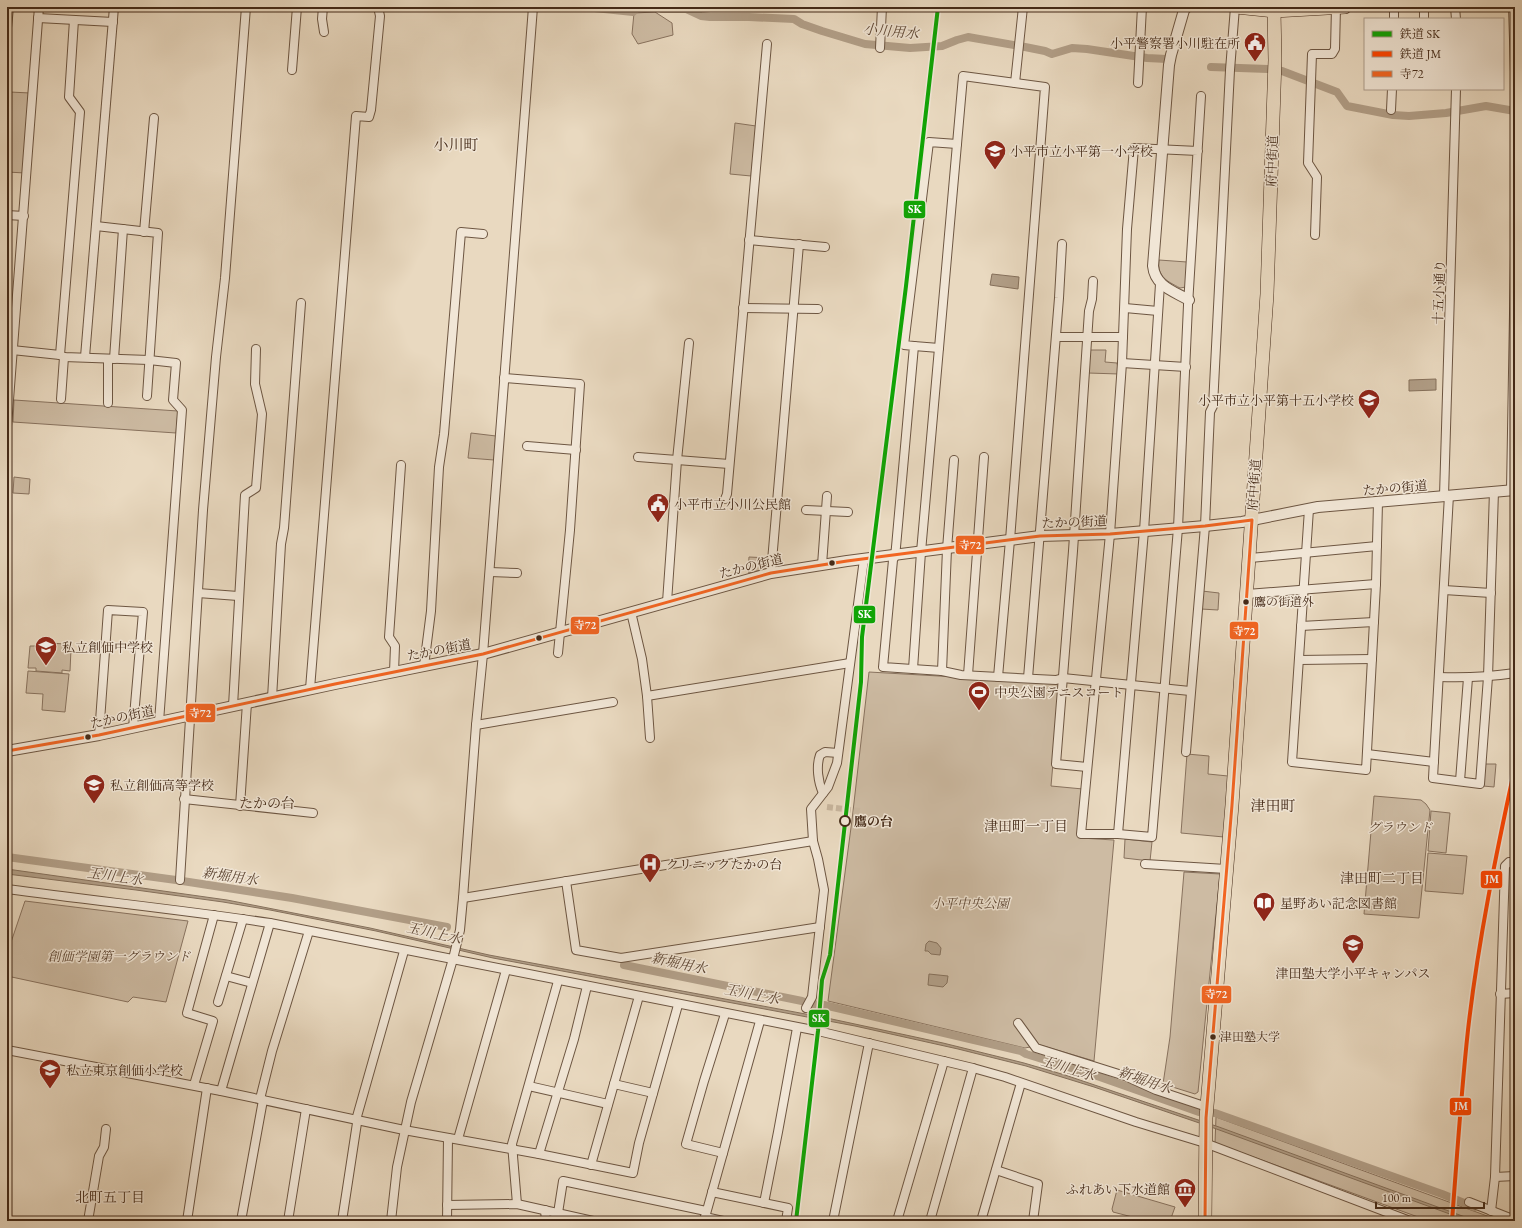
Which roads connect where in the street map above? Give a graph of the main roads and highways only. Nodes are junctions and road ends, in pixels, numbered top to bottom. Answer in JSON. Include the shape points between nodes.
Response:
{"nodes":[{"id":1,"x":1235,"y":7,"type":"edge"},
{"id":2,"x":1336,"y":7,"type":"edge"},
{"id":3,"x":1345,"y":7,"type":"edge"},
{"id":4,"x":1274,"y":11,"type":"junction"},
{"id":5,"x":1205,"y":1221,"type":"edge"}],
"edges":[{"from":1,"to":4,"type":"main road"},
{"from":2,"to":3,"type":"main road"},
{"from":2,"to":4,"type":"main road"},
{"from":4,"to":5,"type":"main road","name":"府中街道","via":[[1275,60],[1267,294],[1250,558],[1206,1121]]}]}
